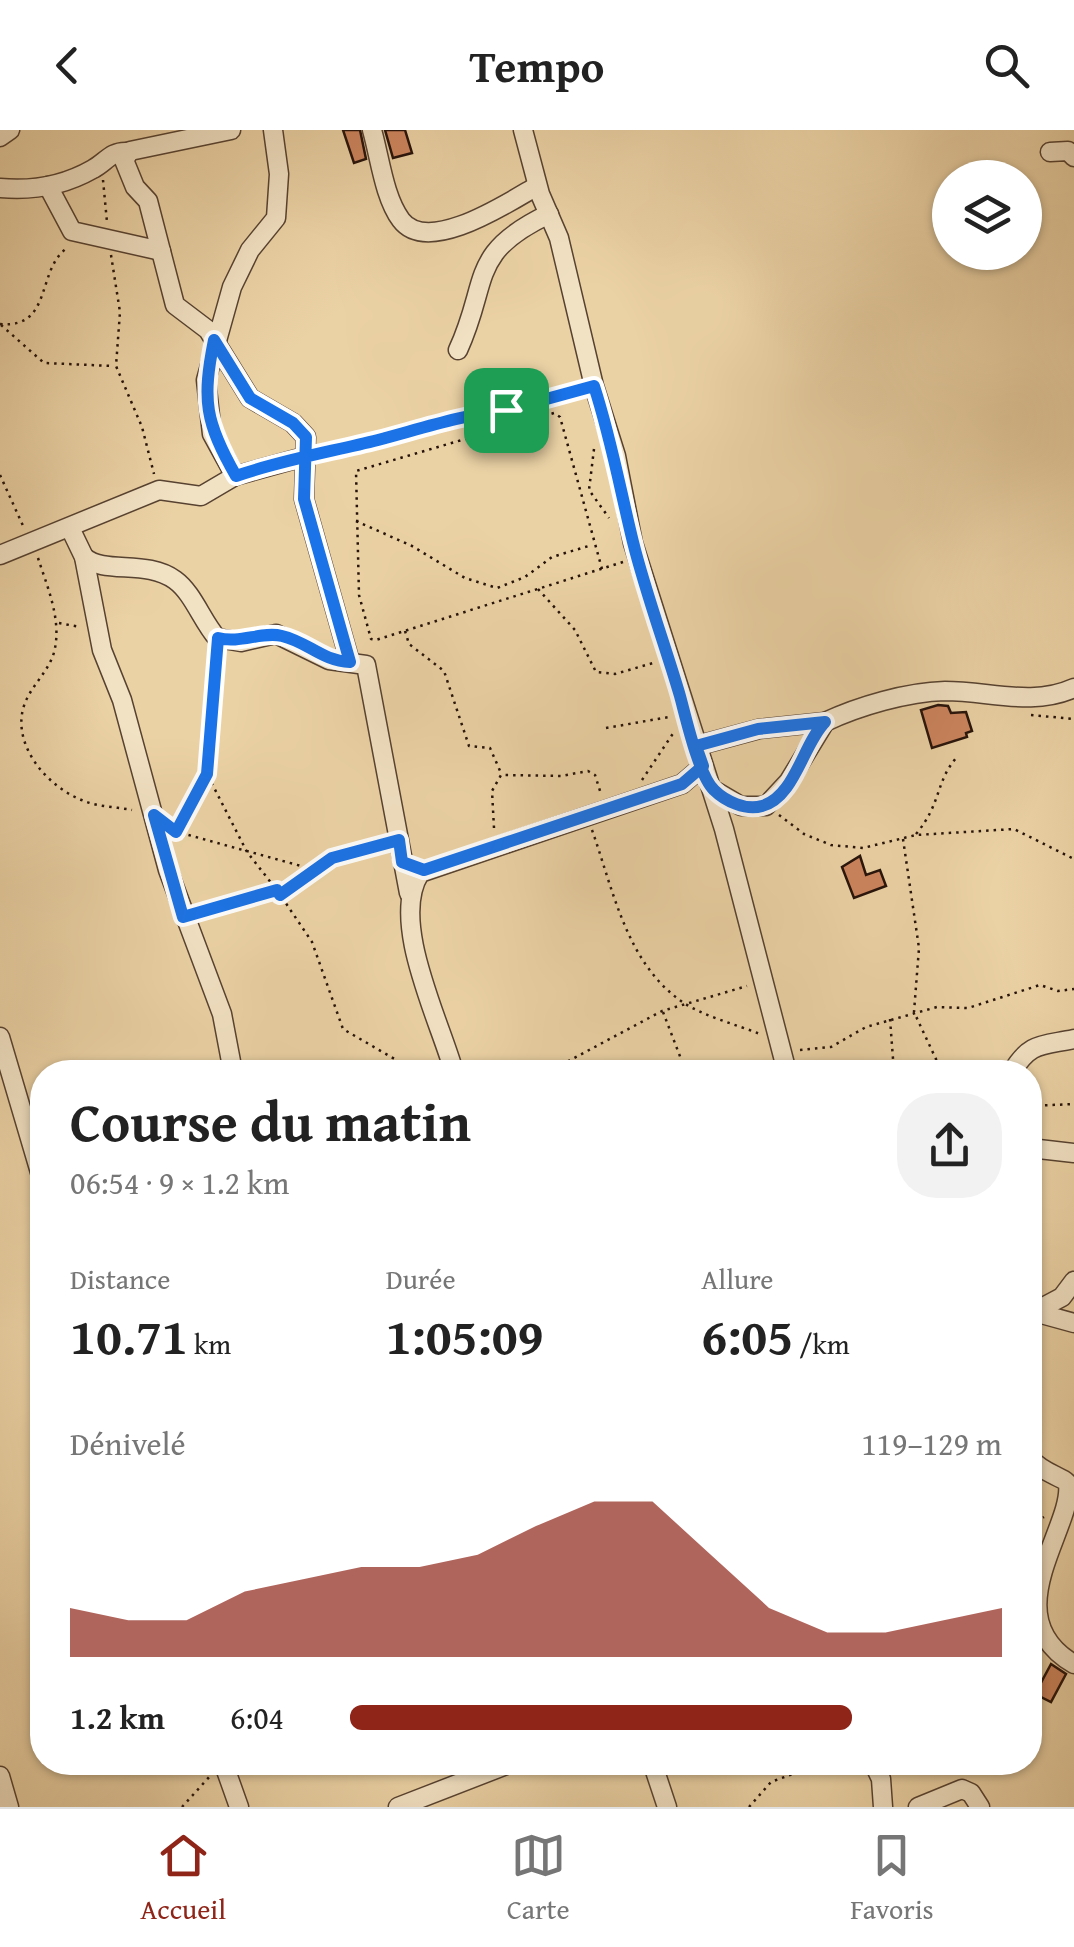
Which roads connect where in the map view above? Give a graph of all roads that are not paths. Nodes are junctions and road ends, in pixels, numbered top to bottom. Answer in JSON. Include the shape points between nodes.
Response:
{"nodes":[{"id":1,"x":10,"y":130,"type":"edge"},
{"id":2,"x":230,"y":130,"type":"edge"},
{"id":3,"x":272,"y":130,"type":"edge"},
{"id":4,"x":372,"y":130,"type":"edge"},
{"id":5,"x":523,"y":130,"type":"edge"},
{"id":6,"x":0,"y":137,"type":"edge"},
{"id":7,"x":127,"y":152,"type":"junction"},
{"id":8,"x":1050,"y":152,"type":"dead end"},
{"id":9,"x":1074,"y":157,"type":"edge"},
{"id":10,"x":48,"y":186,"type":"junction"},
{"id":11,"x":537,"y":186,"type":"junction"},
{"id":12,"x":0,"y":188,"type":"edge"},
{"id":13,"x":549,"y":214,"type":"junction"},
{"id":14,"x":156,"y":232,"type":"junction"},
{"id":15,"x":134,"y":242,"type":"junction"},
{"id":16,"x":160,"y":252,"type":"junction"},
{"id":17,"x":214,"y":340,"type":"junction"},
{"id":18,"x":458,"y":350,"type":"dead end"},
{"id":19,"x":308,"y":456,"type":"junction"},
{"id":20,"x":236,"y":476,"type":"junction"},
{"id":21,"x":71,"y":530,"type":"junction"},
{"id":22,"x":0,"y":555,"type":"edge"},
{"id":23,"x":84,"y":557,"type":"junction"},
{"id":24,"x":350,"y":662,"type":"junction"},
{"id":25,"x":1074,"y":688,"type":"edge"},
{"id":26,"x":825,"y":722,"type":"junction"},
{"id":27,"x":696,"y":746,"type":"junction"},
{"id":28,"x":703,"y":766,"type":"junction"},
{"id":29,"x":711,"y":788,"type":"junction"},
{"id":30,"x":402,"y":862,"type":"junction"},
{"id":31,"x":424,"y":870,"type":"junction"},
{"id":32,"x":409,"y":892,"type":"junction"},
{"id":33,"x":0,"y":1037,"type":"edge"},
{"id":34,"x":1074,"y":1040,"type":"edge"},
{"id":35,"x":230,"y":1060,"type":"edge"},
{"id":36,"x":450,"y":1060,"type":"edge"},
{"id":37,"x":785,"y":1060,"type":"edge"},
{"id":38,"x":1018,"y":1060,"type":"edge"},
{"id":39,"x":30,"y":1139,"type":"edge"},
{"id":40,"x":1042,"y":1149,"type":"edge"},
{"id":41,"x":1074,"y":1153,"type":"edge"},
{"id":42,"x":1074,"y":1281,"type":"edge"},
{"id":43,"x":1042,"y":1308,"type":"edge"},
{"id":44,"x":1042,"y":1315,"type":"edge"},
{"id":45,"x":1074,"y":1323,"type":"edge"},
{"id":46,"x":1042,"y":1471,"type":"edge"},
{"id":47,"x":1074,"y":1664,"type":"edge"},
{"id":48,"x":227,"y":1775,"type":"edge"},
{"id":49,"x":480,"y":1775,"type":"edge"},
{"id":50,"x":656,"y":1775,"type":"edge"},
{"id":51,"x":879,"y":1775,"type":"edge"},
{"id":52,"x":0,"y":1776,"type":"edge"},
{"id":53,"x":9,"y":1807,"type":"edge"},
{"id":54,"x":239,"y":1807,"type":"edge"},
{"id":55,"x":398,"y":1807,"type":"edge"},
{"id":56,"x":667,"y":1807,"type":"edge"},
{"id":57,"x":883,"y":1807,"type":"edge"},
{"id":58,"x":918,"y":1807,"type":"edge"},
{"id":59,"x":980,"y":1807,"type":"edge"}],
"edges":[{"from":1,"to":6,"type":"street"},
{"from":2,"to":7,"type":"street"},
{"from":3,"to":17,"type":"street","via":[[276,218],[239,272]]},
{"from":4,"to":11,"type":"street","via":[[394,209],[404,225],[420,231],[455,228]]},
{"from":5,"to":11,"type":"street"},
{"from":7,"to":10,"type":"street"},
{"from":7,"to":14,"type":"street","via":[[124,160],[148,201]]},
{"from":8,"to":9,"type":"street"},
{"from":10,"to":12,"type":"street"},
{"from":10,"to":15,"type":"street","via":[[76,232]]},
{"from":11,"to":13,"type":"street"},
{"from":13,"to":18,"type":"street","via":[[525,226],[482,270]]},
{"from":13,"to":27,"type":"street","via":[[636,550]]},
{"from":14,"to":15,"type":"street"},
{"from":14,"to":16,"type":"street"},
{"from":15,"to":16,"type":"street"},
{"from":16,"to":17,"type":"street","via":[[176,305]]},
{"from":17,"to":19,"type":"street","via":[[250,398],[302,431]]},
{"from":17,"to":20,"type":"street","via":[[206,406],[212,434]]},
{"from":19,"to":20,"type":"street"},
{"from":19,"to":24,"type":"street","via":[[304,499]]},
{"from":20,"to":21,"type":"street","via":[[201,496],[159,490]]},
{"from":21,"to":22,"type":"street"},
{"from":21,"to":23,"type":"street"},
{"from":23,"to":24,"type":"street","via":[[102,567],[136,565],[171,578],[218,638],[242,642],[276,634],[329,660]]},
{"from":23,"to":35,"type":"street","via":[[96,630],[183,917],[217,998]]},
{"from":24,"to":30,"type":"street","via":[[369,670]]},
{"from":25,"to":26,"type":"street","via":[[1038,699],[932,692]]},
{"from":26,"to":27,"type":"street"},
{"from":26,"to":29,"type":"street","via":[[766,806],[742,806]]},
{"from":27,"to":28,"type":"street"},
{"from":28,"to":29,"type":"street"},
{"from":28,"to":31,"type":"street","via":[[682,784]]},
{"from":29,"to":37,"type":"street"},
{"from":30,"to":31,"type":"street"},
{"from":30,"to":32,"type":"street"},
{"from":31,"to":32,"type":"street"},
{"from":32,"to":36,"type":"street","via":[[418,965]]},
{"from":33,"to":39,"type":"street"},
{"from":34,"to":38,"type":"street","via":[[1031,1048]]},
{"from":40,"to":41,"type":"street"},
{"from":42,"to":43,"type":"street"},
{"from":44,"to":45,"type":"street"},
{"from":46,"to":47,"type":"street","via":[[1070,1488],[1070,1517],[1047,1583],[1044,1623],[1050,1648]]},
{"from":48,"to":54,"type":"street"},
{"from":49,"to":55,"type":"street"},
{"from":50,"to":56,"type":"street"},
{"from":51,"to":57,"type":"street"},
{"from":52,"to":53,"type":"street"},
{"from":58,"to":59,"type":"street","via":[[962,1789]]}]}
